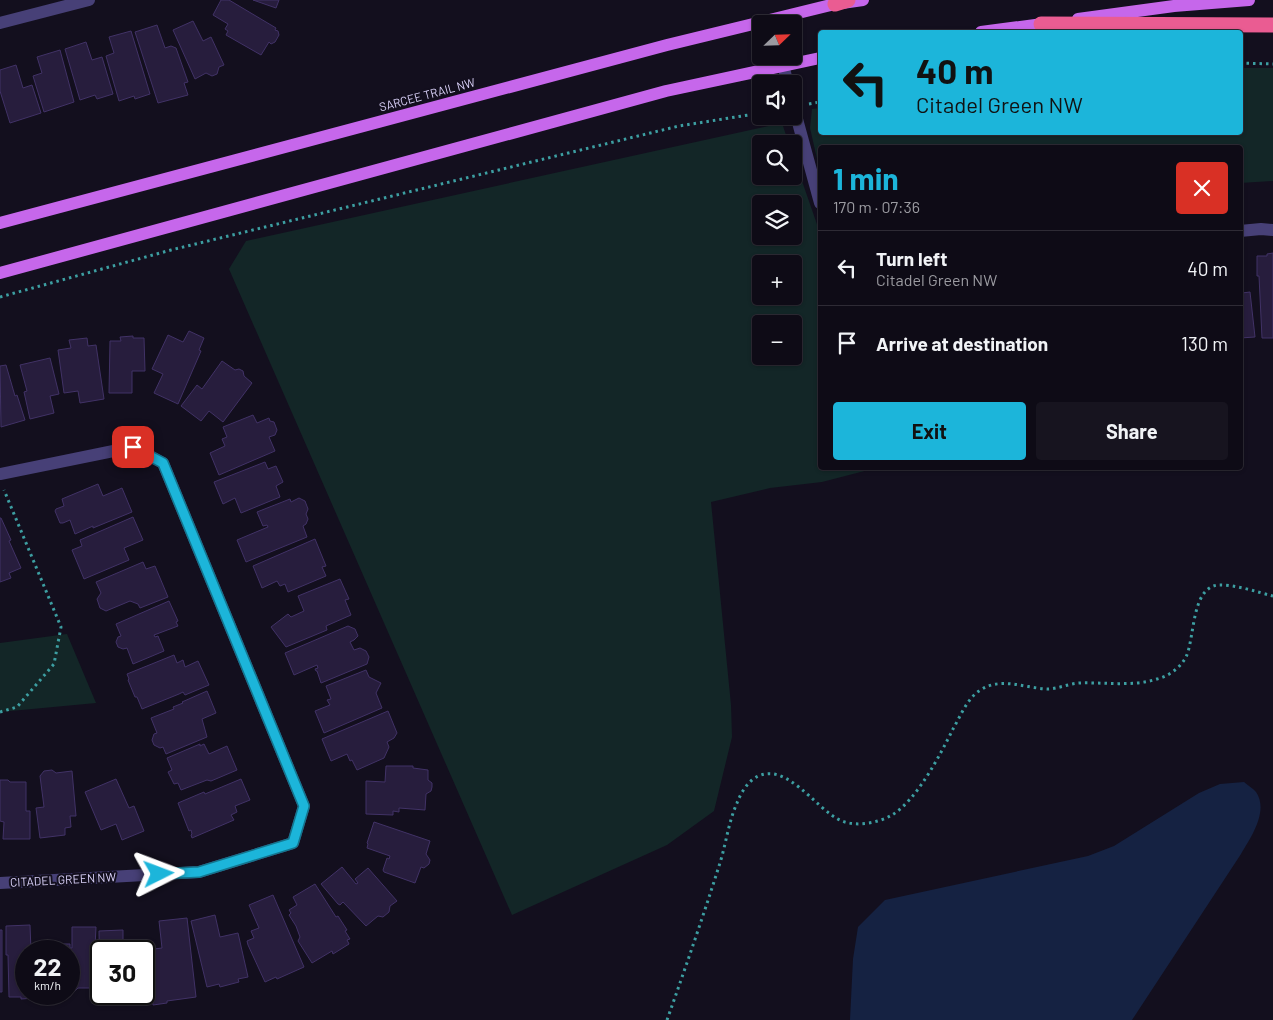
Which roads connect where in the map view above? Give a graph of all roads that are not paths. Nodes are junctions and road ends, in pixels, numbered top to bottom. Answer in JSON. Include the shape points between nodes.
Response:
{"nodes":[{"id":1,"x":89,"y":0,"type":"edge"},
{"id":2,"x":863,"y":0,"type":"edge"},
{"id":3,"x":1249,"y":0,"type":"edge"},
{"id":4,"x":842,"y":2,"type":"edge"},
{"id":5,"x":0,"y":23,"type":"edge"},
{"id":6,"x":1041,"y":24,"type":"junction"},
{"id":7,"x":1273,"y":25,"type":"edge"},
{"id":8,"x":996,"y":30,"type":"edge"},
{"id":9,"x":818,"y":58,"type":"edge"},
{"id":10,"x":802,"y":61,"type":"edge"},
{"id":11,"x":783,"y":65,"type":"joint"},
{"id":12,"x":786,"y":75,"type":"edge"},
{"id":13,"x":799,"y":125,"type":"edge"},
{"id":14,"x":818,"y":195,"type":"edge"},
{"id":15,"x":0,"y":223,"type":"edge"},
{"id":16,"x":1273,"y":230,"type":"edge"},
{"id":17,"x":1243,"y":231,"type":"edge"},
{"id":18,"x":0,"y":273,"type":"edge"},
{"id":19,"x":0,"y":474,"type":"edge"},
{"id":20,"x":0,"y":883,"type":"edge"}],
"edges":[{"from":1,"to":5,"type":"street"},
{"from":2,"to":4,"type":"main road","name":"SARCEE TRAIL NW"},
{"from":3,"to":6,"type":"main road","via":[[1174,6]]},
{"from":4,"to":15,"type":"main road","name":"SARCEE TRAIL NW","via":[[667,45]]},
{"from":6,"to":7,"type":"highway"},
{"from":6,"to":8,"type":"main road"},
{"from":9,"to":10,"type":"main road"},
{"from":11,"to":12,"type":"street"},
{"from":11,"to":18,"type":"main road","via":[[657,93]]},
{"from":13,"to":14,"type":"street"},
{"from":16,"to":17,"type":"street"},
{"from":19,"to":20,"type":"street","name":"CITADEL GREEN NW","via":[[133,447],[163,463],[304,806],[293,843],[199,872]]}]}
